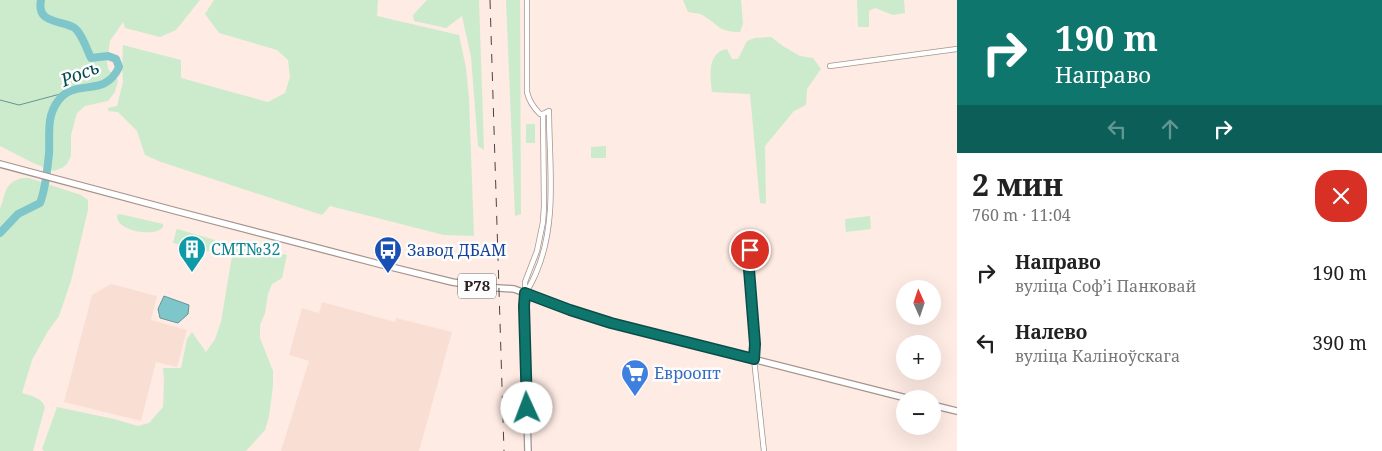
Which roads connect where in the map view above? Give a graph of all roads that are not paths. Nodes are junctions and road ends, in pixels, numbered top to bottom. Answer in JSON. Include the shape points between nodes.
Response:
{"nodes":[{"id":1,"x":527,"y":0,"type":"edge"},
{"id":2,"x":957,"y":50,"type":"edge"},
{"id":3,"x":830,"y":66,"type":"dead end"},
{"id":4,"x":543,"y":114,"type":"junction"},
{"id":5,"x":0,"y":164,"type":"edge"},
{"id":6,"x":750,"y":250,"type":"dead end"},
{"id":7,"x":525,"y":293,"type":"junction"},
{"id":8,"x":754,"y":359,"type":"junction"},
{"id":9,"x":896,"y":395,"type":"edge"},
{"id":10,"x":941,"y":407,"type":"edge"},
{"id":11,"x":957,"y":411,"type":"edge"},
{"id":12,"x":528,"y":451,"type":"edge"},
{"id":13,"x":764,"y":451,"type":"edge"}],
"edges":[{"from":1,"to":4,"type":"street","via":[[528,92],[534,107]]},
{"from":2,"to":3,"type":"street"},
{"from":4,"to":7,"type":"street","via":[[543,222],[538,251],[525,282]]},
{"from":4,"to":7,"type":"street","via":[[548,111],[551,206],[540,264]]},
{"from":5,"to":7,"type":"main road","number":"Р78","via":[[452,282]]},
{"from":6,"to":8,"type":"street"},
{"from":7,"to":8,"type":"main road","via":[[611,323]]},
{"from":7,"to":12,"type":"main road"},
{"from":8,"to":9,"type":"main road"},
{"from":8,"to":13,"type":"street"},
{"from":10,"to":11,"type":"main road"}]}
